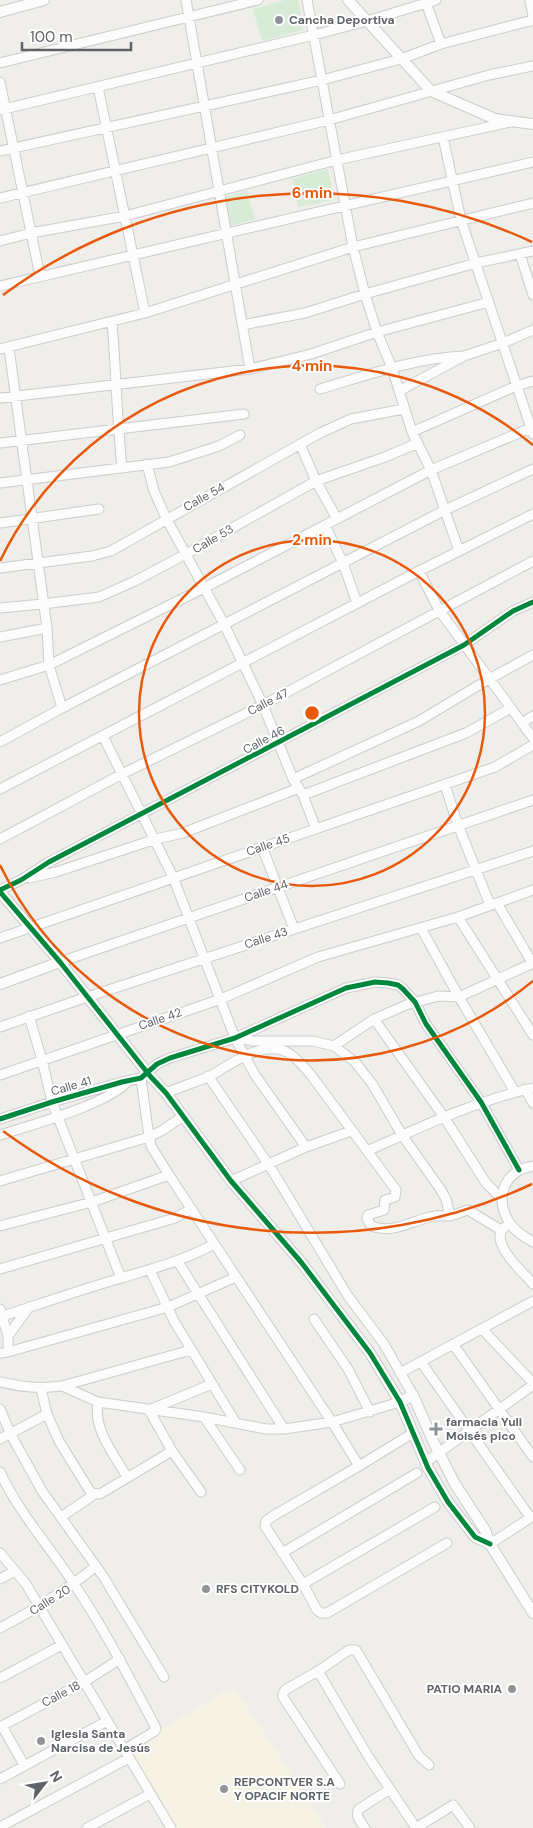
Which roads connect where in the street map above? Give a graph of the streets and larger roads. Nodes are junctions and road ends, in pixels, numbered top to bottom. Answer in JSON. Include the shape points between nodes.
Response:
{"nodes":[{"id":1,"x":44,"y":0,"type":"edge"},
{"id":2,"x":186,"y":0,"type":"edge"},
{"id":3,"x":258,"y":0,"type":"edge"},
{"id":4,"x":307,"y":0,"type":"edge"},
{"id":5,"x":348,"y":0,"type":"edge"},
{"id":6,"x":436,"y":0,"type":"edge"},
{"id":7,"x":530,"y":0,"type":"edge"},
{"id":8,"x":425,"y":1,"type":"edge"},
{"id":9,"x":0,"y":12,"type":"edge"},
{"id":10,"x":533,"y":16,"type":"edge"},
{"id":11,"x":189,"y":17,"type":"junction"},
{"id":12,"x":533,"y":20,"type":"edge"},
{"id":13,"x":367,"y":21,"type":"junction"},
{"id":14,"x":314,"y":34,"type":"junction"},
{"id":15,"x":441,"y":44,"type":"junction"},
{"id":16,"x":401,"y":59,"type":"junction"},
{"id":17,"x":0,"y":63,"type":"edge"},
{"id":18,"x":196,"y":63,"type":"junction"},
{"id":19,"x":533,"y":66,"type":"edge"},
{"id":20,"x":322,"y":80,"type":"junction"},
{"id":21,"x":0,"y":82,"type":"edge"},
{"id":22,"x":98,"y":87,"type":"junction"},
{"id":23,"x":431,"y":91,"type":"junction"},
{"id":24,"x":204,"y":106,"type":"junction"},
{"id":25,"x":3,"y":110,"type":"edge"},
{"id":26,"x":329,"y":120,"type":"junction"},
{"id":27,"x":512,"y":122,"type":"junction"},
{"id":28,"x":533,"y":124,"type":"edge"},
{"id":29,"x":107,"y":127,"type":"junction"},
{"id":30,"x":443,"y":137,"type":"junction"},
{"id":31,"x":14,"y":147,"type":"junction"},
{"id":32,"x":211,"y":148,"type":"junction"},
{"id":33,"x":0,"y":151,"type":"edge"},
{"id":34,"x":337,"y":160,"type":"junction"},
{"id":35,"x":533,"y":162,"type":"edge"},
{"id":36,"x":116,"y":171,"type":"junction"},
{"id":37,"x":453,"y":181,"type":"junction"},
{"id":38,"x":219,"y":192,"type":"junction"},
{"id":39,"x":23,"y":193,"type":"junction"},
{"id":40,"x":0,"y":198,"type":"edge"},
{"id":41,"x":533,"y":203,"type":"edge"},
{"id":42,"x":345,"y":206,"type":"junction"},
{"id":43,"x":126,"y":216,"type":"junction"},
{"id":44,"x":461,"y":220,"type":"junction"},
{"id":45,"x":31,"y":233,"type":"junction"},
{"id":46,"x":226,"y":234,"type":"junction"},
{"id":47,"x":0,"y":240,"type":"edge"},
{"id":48,"x":353,"y":247,"type":"junction"},
{"id":49,"x":533,"y":251,"type":"edge"},
{"id":50,"x":520,"y":254,"type":"junction"},
{"id":51,"x":133,"y":255,"type":"junction"},
{"id":52,"x":476,"y":263,"type":"junction"},
{"id":53,"x":40,"y":276,"type":"junction"},
{"id":54,"x":235,"y":285,"type":"junction"},
{"id":55,"x":0,"y":286,"type":"edge"},
{"id":56,"x":365,"y":294,"type":"junction"},
{"id":57,"x":533,"y":295,"type":"edge"},
{"id":58,"x":489,"y":302,"type":"junction"},
{"id":59,"x":145,"y":313,"type":"junction"},
{"id":60,"x":112,"y":322,"type":"junction"},
{"id":61,"x":242,"y":325,"type":"junction"},
{"id":62,"x":533,"y":330,"type":"edge"},
{"id":63,"x":377,"y":332,"type":"junction"},
{"id":64,"x":503,"y":344,"type":"junction"},
{"id":65,"x":5,"y":348,"type":"edge"},
{"id":66,"x":464,"y":356,"type":"junction"},
{"id":67,"x":392,"y":368,"type":"junction"},
{"id":68,"x":250,"y":369,"type":"junction"},
{"id":69,"x":533,"y":380,"type":"edge"},
{"id":70,"x":117,"y":384,"type":"junction"},
{"id":71,"x":516,"y":386,"type":"junction"},
{"id":72,"x":320,"y":390,"type":"dead end"},
{"id":73,"x":399,"y":391,"type":"junction"},
{"id":74,"x":16,"y":397,"type":"junction"},
{"id":75,"x":0,"y":398,"type":"edge"},
{"id":76,"x":404,"y":408,"type":"junction"},
{"id":77,"x":244,"y":414,"type":"dead end"},
{"id":78,"x":118,"y":428,"type":"junction"},
{"id":79,"x":532,"y":430,"type":"edge"},
{"id":80,"x":412,"y":432,"type":"junction"},
{"id":81,"x":240,"y":435,"type":"dead end"},
{"id":82,"x":22,"y":441,"type":"junction"},
{"id":83,"x":0,"y":443,"type":"edge"},
{"id":84,"x":418,"y":443,"type":"junction"},
{"id":85,"x":300,"y":444,"type":"junction"},
{"id":86,"x":147,"y":464,"type":"junction"},
{"id":87,"x":122,"y":468,"type":"junction"},
{"id":88,"x":533,"y":469,"type":"edge"},
{"id":89,"x":431,"y":470,"type":"junction"},
{"id":90,"x":27,"y":480,"type":"junction"},
{"id":91,"x":316,"y":480,"type":"junction"},
{"id":92,"x":0,"y":483,"type":"edge"},
{"id":93,"x":99,"y":509,"type":"dead end"},
{"id":94,"x":445,"y":510,"type":"junction"},
{"id":95,"x":533,"y":514,"type":"edge"},
{"id":96,"x":32,"y":518,"type":"junction"},
{"id":97,"x":166,"y":518,"type":"junction"},
{"id":98,"x":337,"y":518,"type":"junction"},
{"id":99,"x":0,"y":523,"type":"edge"},
{"id":100,"x":325,"y":525,"type":"junction"},
{"id":101,"x":459,"y":551,"type":"junction"},
{"id":102,"x":186,"y":554,"type":"junction"},
{"id":103,"x":533,"y":561,"type":"edge"},
{"id":104,"x":38,"y":563,"type":"junction"},
{"id":105,"x":343,"y":563,"type":"junction"},
{"id":106,"x":0,"y":568,"type":"edge"},
{"id":107,"x":419,"y":571,"type":"junction"},
{"id":108,"x":204,"y":588,"type":"junction"},
{"id":109,"x":533,"y":602,"type":"edge"},
{"id":110,"x":357,"y":603,"type":"junction"},
{"id":111,"x":44,"y":604,"type":"junction"},
{"id":112,"x":0,"y":608,"type":"edge"},
{"id":113,"x":439,"y":610,"type":"junction"},
{"id":114,"x":224,"y":624,"type":"junction"},
{"id":115,"x":47,"y":628,"type":"junction"},
{"id":116,"x":0,"y":637,"type":"edge"},
{"id":117,"x":464,"y":645,"type":"junction"},
{"id":118,"x":533,"y":655,"type":"edge"},
{"id":119,"x":242,"y":664,"type":"junction"},
{"id":120,"x":49,"y":665,"type":"junction"},
{"id":121,"x":489,"y":679,"type":"junction"},
{"id":122,"x":0,"y":680,"type":"edge"},
{"id":123,"x":263,"y":705,"type":"junction"},
{"id":124,"x":62,"y":708,"type":"junction"},
{"id":125,"x":511,"y":708,"type":"junction"},
{"id":126,"x":533,"y":716,"type":"edge"},
{"id":127,"x":522,"y":723,"type":"junction"},
{"id":128,"x":103,"y":736,"type":"junction"},
{"id":129,"x":533,"y":738,"type":"edge"},
{"id":130,"x":0,"y":742,"type":"edge"},
{"id":131,"x":279,"y":743,"type":"junction"},
{"id":132,"x":533,"y":745,"type":"edge"},
{"id":133,"x":122,"y":774,"type":"junction"},
{"id":134,"x":293,"y":778,"type":"junction"},
{"id":135,"x":445,"y":784,"type":"junction"},
{"id":136,"x":0,"y":789,"type":"edge"},
{"id":137,"x":301,"y":792,"type":"junction"},
{"id":138,"x":533,"y":800,"type":"edge"},
{"id":139,"x":143,"y":814,"type":"junction"},
{"id":140,"x":458,"y":826,"type":"junction"},
{"id":141,"x":316,"y":829,"type":"junction"},
{"id":142,"x":156,"y":839,"type":"junction"},
{"id":143,"x":0,"y":840,"type":"edge"},
{"id":144,"x":262,"y":847,"type":"junction"},
{"id":145,"x":533,"y":851,"type":"edge"},
{"id":146,"x":476,"y":869,"type":"junction"},
{"id":147,"x":173,"y":877,"type":"junction"},
{"id":148,"x":22,"y":880,"type":"junction"},
{"id":149,"x":278,"y":887,"type":"junction"},
{"id":150,"x":533,"y":890,"type":"edge"},
{"id":151,"x":0,"y":891,"type":"edge"},
{"id":152,"x":493,"y":904,"type":"junction"},
{"id":153,"x":458,"y":917,"type":"junction"},
{"id":154,"x":189,"y":918,"type":"junction"},
{"id":155,"x":29,"y":927,"type":"junction"},
{"id":156,"x":421,"y":928,"type":"junction"},
{"id":157,"x":294,"y":929,"type":"junction"},
{"id":158,"x":0,"y":938,"type":"edge"},
{"id":159,"x":206,"y":958,"type":"junction"},
{"id":160,"x":60,"y":962,"type":"junction"},
{"id":161,"x":533,"y":963,"type":"edge"},
{"id":162,"x":497,"y":978,"type":"junction"},
{"id":163,"x":0,"y":984,"type":"edge"},
{"id":164,"x":87,"y":996,"type":"junction"},
{"id":165,"x":459,"y":997,"type":"junction"},
{"id":166,"x":221,"y":999,"type":"junction"},
{"id":167,"x":415,"y":1002,"type":"junction"},
{"id":168,"x":29,"y":1016,"type":"junction"},
{"id":169,"x":374,"y":1019,"type":"junction"},
{"id":170,"x":0,"y":1027,"type":"edge"},
{"id":171,"x":117,"y":1034,"type":"junction"},
{"id":172,"x":533,"y":1035,"type":"edge"},
{"id":173,"x":235,"y":1038,"type":"junction"},
{"id":174,"x":334,"y":1046,"type":"junction"},
{"id":175,"x":245,"y":1057,"type":"junction"},
{"id":176,"x":42,"y":1060,"type":"junction"},
{"id":177,"x":0,"y":1075,"type":"edge"},
{"id":178,"x":144,"y":1075,"type":"junction"},
{"id":179,"x":208,"y":1076,"type":"junction"},
{"id":180,"x":129,"y":1081,"type":"junction"},
{"id":181,"x":529,"y":1088,"type":"edge"},
{"id":182,"x":515,"y":1092,"type":"junction"},
{"id":183,"x":166,"y":1093,"type":"junction"},
{"id":184,"x":52,"y":1102,"type":"junction"},
{"id":185,"x":481,"y":1102,"type":"junction"},
{"id":186,"x":533,"y":1103,"type":"edge"},
{"id":187,"x":58,"y":1116,"type":"junction"},
{"id":188,"x":183,"y":1116,"type":"junction"},
{"id":189,"x":444,"y":1116,"type":"junction"},
{"id":190,"x":0,"y":1119,"type":"edge"},
{"id":191,"x":352,"y":1131,"type":"junction"},
{"id":192,"x":0,"y":1135,"type":"edge"},
{"id":193,"x":402,"y":1135,"type":"junction"},
{"id":194,"x":149,"y":1137,"type":"junction"},
{"id":195,"x":306,"y":1147,"type":"junction"},
{"id":196,"x":367,"y":1151,"type":"junction"},
{"id":197,"x":75,"y":1159,"type":"junction"},
{"id":198,"x":269,"y":1165,"type":"junction"},
{"id":199,"x":533,"y":1166,"type":"edge"},
{"id":200,"x":519,"y":1170,"type":"junction"},
{"id":201,"x":168,"y":1175,"type":"junction"},
{"id":202,"x":0,"y":1181,"type":"edge"},
{"id":203,"x":231,"y":1181,"type":"junction"},
{"id":204,"x":502,"y":1199,"type":"junction"},
{"id":205,"x":92,"y":1202,"type":"junction"},
{"id":206,"x":191,"y":1208,"type":"junction"},
{"id":207,"x":450,"y":1216,"type":"junction"},
{"id":208,"x":509,"y":1224,"type":"junction"},
{"id":209,"x":0,"y":1226,"type":"edge"},
{"id":210,"x":501,"y":1230,"type":"junction"},
{"id":211,"x":106,"y":1238,"type":"junction"},
{"id":212,"x":533,"y":1242,"type":"edge"},
{"id":213,"x":214,"y":1244,"type":"junction"},
{"id":214,"x":178,"y":1262,"type":"junction"},
{"id":215,"x":0,"y":1270,"type":"edge"},
{"id":216,"x":150,"y":1270,"type":"junction"},
{"id":217,"x":236,"y":1277,"type":"junction"},
{"id":218,"x":121,"y":1278,"type":"junction"},
{"id":219,"x":533,"y":1284,"type":"edge"},
{"id":220,"x":197,"y":1293,"type":"junction"},
{"id":221,"x":533,"y":1301,"type":"edge"},
{"id":222,"x":29,"y":1307,"type":"junction"},
{"id":223,"x":168,"y":1307,"type":"junction"},
{"id":224,"x":1,"y":1314,"type":"edge"},
{"id":225,"x":314,"y":1319,"type":"dead end"},
{"id":226,"x":482,"y":1329,"type":"junction"},
{"id":227,"x":8,"y":1336,"type":"junction"},
{"id":228,"x":454,"y":1344,"type":"junction"},
{"id":229,"x":191,"y":1350,"type":"junction"},
{"id":230,"x":4,"y":1352,"type":"edge"},
{"id":231,"x":421,"y":1362,"type":"junction"},
{"id":232,"x":400,"y":1372,"type":"junction"},
{"id":233,"x":0,"y":1382,"type":"edge"},
{"id":234,"x":212,"y":1384,"type":"junction"},
{"id":235,"x":533,"y":1384,"type":"edge"},
{"id":236,"x":62,"y":1386,"type":"junction"},
{"id":237,"x":41,"y":1389,"type":"junction"},
{"id":238,"x":413,"y":1395,"type":"junction"},
{"id":239,"x":98,"y":1402,"type":"junction"},
{"id":240,"x":400,"y":1402,"type":"junction"},
{"id":241,"x":0,"y":1409,"type":"edge"},
{"id":242,"x":500,"y":1409,"type":"junction"},
{"id":243,"x":149,"y":1410,"type":"junction"},
{"id":244,"x":370,"y":1412,"type":"junction"},
{"id":245,"x":47,"y":1414,"type":"junction"},
{"id":246,"x":204,"y":1417,"type":"junction"},
{"id":247,"x":332,"y":1422,"type":"junction"},
{"id":248,"x":236,"y":1423,"type":"junction"},
{"id":249,"x":284,"y":1429,"type":"junction"},
{"id":250,"x":470,"y":1432,"type":"junction"},
{"id":251,"x":413,"y":1433,"type":"junction"},
{"id":252,"x":11,"y":1434,"type":"junction"},
{"id":253,"x":0,"y":1439,"type":"edge"},
{"id":254,"x":172,"y":1451,"type":"junction"},
{"id":255,"x":440,"y":1453,"type":"junction"},
{"id":256,"x":533,"y":1457,"type":"edge"},
{"id":257,"x":426,"y":1462,"type":"junction"},
{"id":258,"x":359,"y":1466,"type":"junction"},
{"id":259,"x":240,"y":1470,"type":"dead end"},
{"id":260,"x":0,"y":1472,"type":"edge"},
{"id":261,"x":417,"y":1473,"type":"dead end"},
{"id":262,"x":127,"y":1477,"type":"junction"},
{"id":263,"x":201,"y":1492,"type":"dead end"},
{"id":264,"x":95,"y":1494,"type":"junction"},
{"id":265,"x":435,"y":1507,"type":"dead end"},
{"id":266,"x":61,"y":1517,"type":"junction"},
{"id":267,"x":532,"y":1517,"type":"edge"},
{"id":268,"x":447,"y":1543,"type":"dead end"},
{"id":269,"x":490,"y":1544,"type":"junction"},
{"id":270,"x":0,"y":1553,"type":"edge"},
{"id":271,"x":282,"y":1553,"type":"junction"},
{"id":272,"x":96,"y":1566,"type":"junction"},
{"id":273,"x":15,"y":1571,"type":"junction"},
{"id":274,"x":0,"y":1579,"type":"edge"},
{"id":275,"x":74,"y":1584,"type":"junction"},
{"id":276,"x":303,"y":1584,"type":"junction"},
{"id":277,"x":40,"y":1607,"type":"junction"},
{"id":278,"x":533,"y":1613,"type":"edge"},
{"id":279,"x":0,"y":1628,"type":"edge"},
{"id":280,"x":62,"y":1645,"type":"junction"},
{"id":281,"x":120,"y":1659,"type":"junction"},
{"id":282,"x":318,"y":1671,"type":"junction"},
{"id":283,"x":164,"y":1677,"type":"dead end"},
{"id":284,"x":0,"y":1678,"type":"edge"},
{"id":285,"x":84,"y":1682,"type":"junction"},
{"id":286,"x":107,"y":1721,"type":"junction"},
{"id":287,"x":1,"y":1727,"type":"edge"},
{"id":288,"x":126,"y":1754,"type":"junction"},
{"id":289,"x":429,"y":1765,"type":"dead end"},
{"id":290,"x":24,"y":1766,"type":"junction"},
{"id":291,"x":0,"y":1779,"type":"edge"},
{"id":292,"x":340,"y":1784,"type":"dead end"},
{"id":293,"x":390,"y":1789,"type":"junction"},
{"id":294,"x":150,"y":1794,"type":"junction"},
{"id":295,"x":0,"y":1827,"type":"edge"},
{"id":296,"x":87,"y":1828,"type":"edge"},
{"id":297,"x":171,"y":1828,"type":"edge"},
{"id":298,"x":365,"y":1828,"type":"edge"},
{"id":299,"x":416,"y":1828,"type":"edge"},
{"id":300,"x":470,"y":1828,"type":"edge"}],
"edges":[{"from":1,"to":9,"type":"street"},
{"from":2,"to":11,"type":"street"},
{"from":3,"to":11,"type":"street"},
{"from":4,"to":14,"type":"street"},
{"from":5,"to":13,"type":"street"},
{"from":6,"to":8,"type":"street"},
{"from":7,"to":10,"type":"street"},
{"from":8,"to":13,"type":"street"},
{"from":8,"to":15,"type":"street"},
{"from":11,"to":17,"type":"street"},
{"from":11,"to":18,"type":"street"},
{"from":12,"to":15,"type":"street"},
{"from":13,"to":14,"type":"street"},
{"from":13,"to":16,"type":"street"},
{"from":14,"to":18,"type":"street"},
{"from":14,"to":20,"type":"street"},
{"from":15,"to":16,"type":"street"},
{"from":16,"to":20,"type":"street"},
{"from":16,"to":23,"type":"street"},
{"from":18,"to":22,"type":"street"},
{"from":18,"to":24,"type":"street"},
{"from":19,"to":23,"type":"street"},
{"from":20,"to":24,"type":"street"},
{"from":20,"to":26,"type":"street"},
{"from":21,"to":25,"type":"street"},
{"from":22,"to":25,"type":"street"},
{"from":22,"to":29,"type":"street"},
{"from":23,"to":26,"type":"street"},
{"from":23,"to":27,"type":"street","via":[[495,119]]},
{"from":24,"to":29,"type":"street"},
{"from":24,"to":32,"type":"street"},
{"from":25,"to":31,"type":"street"},
{"from":26,"to":32,"type":"street"},
{"from":26,"to":34,"type":"street"},
{"from":27,"to":28,"type":"street"},
{"from":27,"to":30,"type":"street"},
{"from":29,"to":31,"type":"street"},
{"from":29,"to":36,"type":"street"},
{"from":30,"to":34,"type":"street"},
{"from":30,"to":37,"type":"street"},
{"from":31,"to":33,"type":"street"},
{"from":31,"to":39,"type":"street"},
{"from":32,"to":36,"type":"street"},
{"from":32,"to":38,"type":"street"},
{"from":34,"to":38,"type":"street"},
{"from":34,"to":42,"type":"street"},
{"from":35,"to":37,"type":"street"},
{"from":36,"to":39,"type":"street"},
{"from":36,"to":43,"type":"street"},
{"from":37,"to":42,"type":"street"},
{"from":37,"to":44,"type":"street"},
{"from":38,"to":43,"type":"street"},
{"from":38,"to":46,"type":"street"},
{"from":39,"to":40,"type":"street"},
{"from":39,"to":45,"type":"street"},
{"from":41,"to":44,"type":"street"},
{"from":42,"to":46,"type":"street"},
{"from":42,"to":48,"type":"street"},
{"from":43,"to":45,"type":"street"},
{"from":43,"to":51,"type":"street"},
{"from":44,"to":48,"type":"street"},
{"from":44,"to":52,"type":"street"},
{"from":45,"to":47,"type":"street"},
{"from":45,"to":53,"type":"street"},
{"from":46,"to":51,"type":"street"},
{"from":46,"to":54,"type":"street"},
{"from":48,"to":54,"type":"street"},
{"from":48,"to":56,"type":"street"},
{"from":49,"to":50,"type":"street"},
{"from":50,"to":52,"type":"street"},
{"from":50,"to":57,"type":"street"},
{"from":51,"to":53,"type":"street"},
{"from":51,"to":59,"type":"street"},
{"from":52,"to":56,"type":"street"},
{"from":52,"to":58,"type":"street"},
{"from":53,"to":55,"type":"street"},
{"from":54,"to":59,"type":"street"},
{"from":54,"to":61,"type":"street"},
{"from":56,"to":61,"type":"street","via":[[304,314]]},
{"from":56,"to":63,"type":"street"},
{"from":58,"to":63,"type":"street"},
{"from":58,"to":64,"type":"street"},
{"from":59,"to":60,"type":"street"},
{"from":60,"to":65,"type":"street"},
{"from":60,"to":70,"type":"street"},
{"from":61,"to":68,"type":"street"},
{"from":62,"to":64,"type":"street"},
{"from":63,"to":67,"type":"street"},
{"from":63,"to":68,"type":"street","via":[[311,354]]},
{"from":64,"to":66,"type":"street"},
{"from":64,"to":71,"type":"street"},
{"from":65,"to":74,"type":"street"},
{"from":66,"to":67,"type":"street","via":[[448,356]]},
{"from":66,"to":73,"type":"street"},
{"from":67,"to":72,"type":"street"},
{"from":67,"to":73,"type":"street"},
{"from":68,"to":70,"type":"street"},
{"from":69,"to":71,"type":"street"},
{"from":70,"to":74,"type":"street"},
{"from":70,"to":78,"type":"street"},
{"from":71,"to":79,"type":"street"},
{"from":71,"to":80,"type":"street"},
{"from":73,"to":76,"type":"street"},
{"from":74,"to":75,"type":"street"},
{"from":74,"to":82,"type":"street"},
{"from":76,"to":80,"type":"street"},
{"from":76,"to":85,"type":"street","name":"Calle 54","via":[[350,419]]},
{"from":77,"to":78,"type":"street"},
{"from":78,"to":82,"type":"street"},
{"from":78,"to":87,"type":"street"},
{"from":79,"to":89,"type":"street"},
{"from":80,"to":84,"type":"street"},
{"from":81,"to":86,"type":"street","via":[[220,446],[169,462]]},
{"from":82,"to":83,"type":"street"},
{"from":82,"to":90,"type":"street"},
{"from":84,"to":89,"type":"street"},
{"from":84,"to":91,"type":"street","name":"Calle 53"},
{"from":85,"to":91,"type":"street"},
{"from":85,"to":97,"type":"street","name":"Calle 54"},
{"from":86,"to":87,"type":"street"},
{"from":86,"to":97,"type":"street"},
{"from":87,"to":90,"type":"street"},
{"from":88,"to":94,"type":"street"},
{"from":89,"to":94,"type":"street"},
{"from":89,"to":98,"type":"street"},
{"from":90,"to":92,"type":"street"},
{"from":90,"to":96,"type":"street"},
{"from":91,"to":98,"type":"street"},
{"from":91,"to":102,"type":"street","name":"Calle 53"},
{"from":93,"to":96,"type":"street"},
{"from":94,"to":101,"type":"street"},
{"from":94,"to":105,"type":"street"},
{"from":95,"to":101,"type":"street"},
{"from":96,"to":99,"type":"street"},
{"from":96,"to":104,"type":"street"},
{"from":97,"to":102,"type":"street"},
{"from":97,"to":104,"type":"street","name":"Calle 54","via":[[111,551]]},
{"from":98,"to":100,"type":"street"},
{"from":100,"to":105,"type":"street"},
{"from":100,"to":108,"type":"street"},
{"from":101,"to":107,"type":"street"},
{"from":102,"to":108,"type":"street"},
{"from":102,"to":111,"type":"street","name":"Calle 53","via":[[99,597]]},
{"from":103,"to":113,"type":"street","name":"Calle 47"},
{"from":104,"to":106,"type":"street","name":"Calle 54"},
{"from":104,"to":111,"type":"street"},
{"from":105,"to":110,"type":"street"},
{"from":105,"to":114,"type":"street"},
{"from":107,"to":110,"type":"street"},
{"from":107,"to":113,"type":"street"},
{"from":108,"to":114,"type":"street"},
{"from":108,"to":120,"type":"street"},
{"from":109,"to":117,"type":"street","name":"Calle 46","via":[[513,611]]},
{"from":110,"to":119,"type":"street"},
{"from":111,"to":112,"type":"street","name":"Calle 53"},
{"from":111,"to":115,"type":"street"},
{"from":113,"to":117,"type":"street"},
{"from":113,"to":123,"type":"street","name":"Calle 47"},
{"from":114,"to":119,"type":"street"},
{"from":114,"to":124,"type":"street"},
{"from":115,"to":116,"type":"street"},
{"from":115,"to":120,"type":"street"},
{"from":117,"to":121,"type":"street"},
{"from":117,"to":131,"type":"street","name":"Calle 46"},
{"from":118,"to":121,"type":"street"},
{"from":119,"to":123,"type":"street"},
{"from":119,"to":128,"type":"street"},
{"from":120,"to":122,"type":"street"},
{"from":120,"to":124,"type":"street"},
{"from":121,"to":125,"type":"street"},
{"from":121,"to":134,"type":"street","via":[[420,721]]},
{"from":123,"to":131,"type":"street"},
{"from":123,"to":133,"type":"street","name":"Calle 47"},
{"from":124,"to":130,"type":"street"},
{"from":125,"to":127,"type":"street"},
{"from":125,"to":137,"type":"street","via":[[466,733]]},
{"from":126,"to":127,"type":"street"},
{"from":127,"to":129,"type":"street"},
{"from":128,"to":133,"type":"street"},
{"from":128,"to":136,"type":"street"},
{"from":131,"to":134,"type":"street"},
{"from":131,"to":139,"type":"street","name":"Calle 46"},
{"from":132,"to":135,"type":"street","name":"Calle 45","via":[[495,767]]},
{"from":133,"to":139,"type":"street"},
{"from":133,"to":143,"type":"street","name":"Calle 47"},
{"from":134,"to":137,"type":"street"},
{"from":135,"to":140,"type":"street"},
{"from":135,"to":141,"type":"street","name":"Calle 45"},
{"from":137,"to":141,"type":"street"},
{"from":137,"to":142,"type":"street","via":[[183,833]]},
{"from":138,"to":140,"type":"street","name":"Calle 44"},
{"from":139,"to":142,"type":"street"},
{"from":139,"to":148,"type":"street","name":"Calle 46","via":[[49,862]]},
{"from":140,"to":146,"type":"street"},
{"from":140,"to":149,"type":"street","name":"Calle 44"},
{"from":141,"to":144,"type":"street","name":"Calle 45"},
{"from":142,"to":147,"type":"street"},
{"from":142,"to":148,"type":"street"},
{"from":144,"to":147,"type":"street","name":"Calle 45"},
{"from":144,"to":149,"type":"street"},
{"from":145,"to":146,"type":"street","name":"Calle 43"},
{"from":146,"to":152,"type":"street"},
{"from":146,"to":157,"type":"street","name":"Calle 43"},
{"from":147,"to":154,"type":"street"},
{"from":147,"to":155,"type":"street","name":"Calle 45"},
{"from":148,"to":151,"type":"street","name":"Calle 46"},
{"from":149,"to":154,"type":"street","name":"Calle 44"},
{"from":149,"to":157,"type":"street"},
{"from":150,"to":152,"type":"street","name":"Calle 42"},
{"from":151,"to":155,"type":"street"},
{"from":152,"to":153,"type":"street","name":"Calle 42"},
{"from":152,"to":161,"type":"street"},
{"from":153,"to":156,"type":"street","name":"Calle 42"},
{"from":153,"to":162,"type":"street"},
{"from":154,"to":159,"type":"street"},
{"from":154,"to":160,"type":"street","name":"Calle 44"},
{"from":155,"to":158,"type":"street","name":"Calle 45"},
{"from":155,"to":160,"type":"street"},
{"from":156,"to":165,"type":"street"},
{"from":156,"to":166,"type":"street","name":"Calle 42","via":[[318,957]]},
{"from":157,"to":159,"type":"street","name":"Calle 43"},
{"from":159,"to":164,"type":"street","name":"Calle 43"},
{"from":159,"to":166,"type":"street"},
{"from":160,"to":163,"type":"street","name":"Calle 44"},
{"from":160,"to":164,"type":"street"},
{"from":161,"to":162,"type":"street"},
{"from":162,"to":165,"type":"street"},
{"from":162,"to":172,"type":"street"},
{"from":164,"to":168,"type":"street","name":"Calle 43"},
{"from":164,"to":171,"type":"street"},
{"from":165,"to":167,"type":"street","via":[[438,996]]},
{"from":165,"to":182,"type":"street"},
{"from":166,"to":171,"type":"street","name":"Calle 42"},
{"from":166,"to":173,"type":"street"},
{"from":167,"to":169,"type":"street"},
{"from":167,"to":173,"type":"street","name":"Calle 41","via":[[398,985],[375,982],[346,988]]},
{"from":167,"to":185,"type":"street","name":"Calle 41","via":[[426,1024]]},
{"from":168,"to":170,"type":"street","name":"Calle 43"},
{"from":168,"to":176,"type":"street"},
{"from":169,"to":174,"type":"street"},
{"from":169,"to":189,"type":"street"},
{"from":171,"to":176,"type":"street","name":"Calle 42"},
{"from":171,"to":178,"type":"street"},
{"from":173,"to":174,"type":"street","via":[[313,1041]]},
{"from":173,"to":175,"type":"street"},
{"from":173,"to":178,"type":"street","name":"Calle 41","via":[[170,1058]]},
{"from":174,"to":193,"type":"street","via":[[355,1062],[373,1085]]},
{"from":175,"to":179,"type":"street"},
{"from":175,"to":191,"type":"street","via":[[279,1049],[295,1058]]},
{"from":175,"to":195,"type":"street"},
{"from":176,"to":177,"type":"street","name":"Calle 42"},
{"from":176,"to":184,"type":"street"},
{"from":178,"to":180,"type":"street","name":"Calle 41"},
{"from":178,"to":183,"type":"street"},
{"from":178,"to":194,"type":"street"},
{"from":179,"to":183,"type":"street"},
{"from":179,"to":198,"type":"street"},
{"from":180,"to":184,"type":"street","name":"Calle 41"},
{"from":180,"to":187,"type":"street","via":[[103,1099]]},
{"from":181,"to":182,"type":"street"},
{"from":181,"to":186,"type":"street"},
{"from":182,"to":185,"type":"street"},
{"from":183,"to":188,"type":"street"},
{"from":184,"to":187,"type":"street"},
{"from":184,"to":190,"type":"street","name":"Calle 41"},
{"from":185,"to":189,"type":"street"},
{"from":185,"to":200,"type":"street","name":"Calle 41"},
{"from":187,"to":192,"type":"street"},
{"from":187,"to":197,"type":"street"},
{"from":188,"to":194,"type":"street"},
{"from":188,"to":203,"type":"street"},
{"from":189,"to":193,"type":"street"},
{"from":189,"to":204,"type":"street","via":[[486,1183]]},
{"from":191,"to":195,"type":"street"},
{"from":191,"to":196,"type":"street"},
{"from":193,"to":196,"type":"street"},
{"from":193,"to":207,"type":"street","via":[[442,1190]]},
{"from":194,"to":197,"type":"street"},
{"from":194,"to":201,"type":"street"},
{"from":195,"to":198,"type":"street"},
{"from":196,"to":207,"type":"street","via":[[396,1190],[392,1199],[385,1200],[384,1210],[368,1215],[371,1226],[387,1230],[428,1217]]},
{"from":197,"to":202,"type":"street"},
{"from":197,"to":205,"type":"street"},
{"from":198,"to":203,"type":"street"},
{"from":198,"to":232,"type":"street","via":[[348,1296],[384,1344]]},
{"from":199,"to":200,"type":"street"},
{"from":200,"to":204,"type":"street","via":[[508,1180]]},
{"from":201,"to":205,"type":"street"},
{"from":201,"to":206,"type":"street"},
{"from":203,"to":240,"type":"street","via":[[307,1270],[370,1353]]},
{"from":204,"to":208,"type":"street"},
{"from":205,"to":209,"type":"street"},
{"from":205,"to":211,"type":"street"},
{"from":206,"to":211,"type":"street","via":[[175,1218]]},
{"from":206,"to":213,"type":"street"},
{"from":207,"to":210,"type":"street","via":[[468,1210]]},
{"from":208,"to":210,"type":"street"},
{"from":208,"to":212,"type":"street"},
{"from":210,"to":219,"type":"street","via":[[502,1246]]},
{"from":211,"to":215,"type":"street"},
{"from":211,"to":218,"type":"street"},
{"from":213,"to":214,"type":"street"},
{"from":213,"to":217,"type":"street"},
{"from":214,"to":216,"type":"street"},
{"from":214,"to":220,"type":"street"},
{"from":216,"to":218,"type":"street"},
{"from":216,"to":223,"type":"street"},
{"from":217,"to":220,"type":"street"},
{"from":217,"to":247,"type":"street"},
{"from":218,"to":222,"type":"street"},
{"from":220,"to":223,"type":"street"},
{"from":220,"to":249,"type":"street"},
{"from":221,"to":226,"type":"street"},
{"from":222,"to":224,"type":"street"},
{"from":222,"to":227,"type":"street"},
{"from":223,"to":229,"type":"street"},
{"from":223,"to":230,"type":"street"},
{"from":224,"to":227,"type":"street"},
{"from":225,"to":244,"type":"street","via":[[348,1369]]},
{"from":226,"to":228,"type":"street"},
{"from":226,"to":235,"type":"street"},
{"from":227,"to":230,"type":"street"},
{"from":228,"to":231,"type":"street"},
{"from":228,"to":242,"type":"street"},
{"from":229,"to":234,"type":"street"},
{"from":229,"to":236,"type":"street"},
{"from":231,"to":232,"type":"street"},
{"from":231,"to":250,"type":"street"},
{"from":232,"to":238,"type":"street"},
{"from":233,"to":237,"type":"street"},
{"from":234,"to":243,"type":"street"},
{"from":234,"to":248,"type":"street"},
{"from":235,"to":242,"type":"street"},
{"from":236,"to":237,"type":"street"},
{"from":236,"to":239,"type":"street"},
{"from":237,"to":245,"type":"street"},
{"from":238,"to":240,"type":"street"},
{"from":238,"to":255,"type":"street"},
{"from":239,"to":243,"type":"street"},
{"from":239,"to":262,"type":"street","via":[[98,1426]]},
{"from":240,"to":244,"type":"street"},
{"from":240,"to":251,"type":"street"},
{"from":241,"to":252,"type":"street"},
{"from":242,"to":250,"type":"street"},
{"from":242,"to":256,"type":"street"},
{"from":243,"to":246,"type":"street"},
{"from":243,"to":254,"type":"street"},
{"from":244,"to":247,"type":"street"},
{"from":245,"to":252,"type":"street"},
{"from":245,"to":264,"type":"street","via":[[84,1484],[91,1494]]},
{"from":246,"to":248,"type":"street"},
{"from":246,"to":259,"type":"street"},
{"from":247,"to":249,"type":"street"},
{"from":247,"to":258,"type":"street"},
{"from":248,"to":249,"type":"street"},
{"from":250,"to":255,"type":"street"},
{"from":250,"to":267,"type":"street"},
{"from":251,"to":257,"type":"street"},
{"from":251,"to":258,"type":"street"},
{"from":252,"to":253,"type":"street"},
{"from":252,"to":266,"type":"street","via":[[42,1491]]},
{"from":254,"to":262,"type":"street"},
{"from":254,"to":263,"type":"street"},
{"from":255,"to":257,"type":"street"},
{"from":255,"to":269,"type":"street"},
{"from":257,"to":269,"type":"street","via":[[464,1524],[475,1537]]},
{"from":258,"to":271,"type":"street","via":[[266,1521],[265,1526]]},
{"from":260,"to":275,"type":"street","via":[[11,1496]]},
{"from":261,"to":271,"type":"street"},
{"from":262,"to":264,"type":"street"},
{"from":264,"to":266,"type":"street"},
{"from":265,"to":276,"type":"street"},
{"from":266,"to":272,"type":"street"},
{"from":267,"to":269,"type":"street"},
{"from":268,"to":276,"type":"street","via":[[327,1613],[317,1610]]},
{"from":269,"to":278,"type":"street"},
{"from":270,"to":273,"type":"street"},
{"from":271,"to":276,"type":"street"},
{"from":272,"to":275,"type":"street","name":"Calle 20"},
{"from":272,"to":283,"type":"street"},
{"from":273,"to":274,"type":"street"},
{"from":273,"to":277,"type":"street"},
{"from":275,"to":277,"type":"street","name":"Calle 20"},
{"from":275,"to":281,"type":"street"},
{"from":277,"to":279,"type":"street","name":"Calle 20"},
{"from":277,"to":280,"type":"street"},
{"from":280,"to":284,"type":"street"},
{"from":280,"to":285,"type":"street"},
{"from":281,"to":285,"type":"street","name":"Calle 18"},
{"from":281,"to":288,"type":"street","via":[[156,1728]]},
{"from":282,"to":289,"type":"street","via":[[349,1650],[356,1650],[419,1756]]},
{"from":282,"to":292,"type":"street","via":[[283,1694]]},
{"from":282,"to":293,"type":"street"},
{"from":285,"to":286,"type":"street"},
{"from":285,"to":287,"type":"street","name":"Calle 18"},
{"from":286,"to":288,"type":"street"},
{"from":286,"to":290,"type":"street"},
{"from":287,"to":290,"type":"street"},
{"from":288,"to":294,"type":"street"},
{"from":288,"to":295,"type":"street"},
{"from":290,"to":291,"type":"street"},
{"from":293,"to":298,"type":"street","via":[[357,1812]]},
{"from":293,"to":299,"type":"street"},
{"from":294,"to":296,"type":"street"},
{"from":294,"to":297,"type":"street"},
{"from":299,"to":300,"type":"street","via":[[453,1805]]}]}
